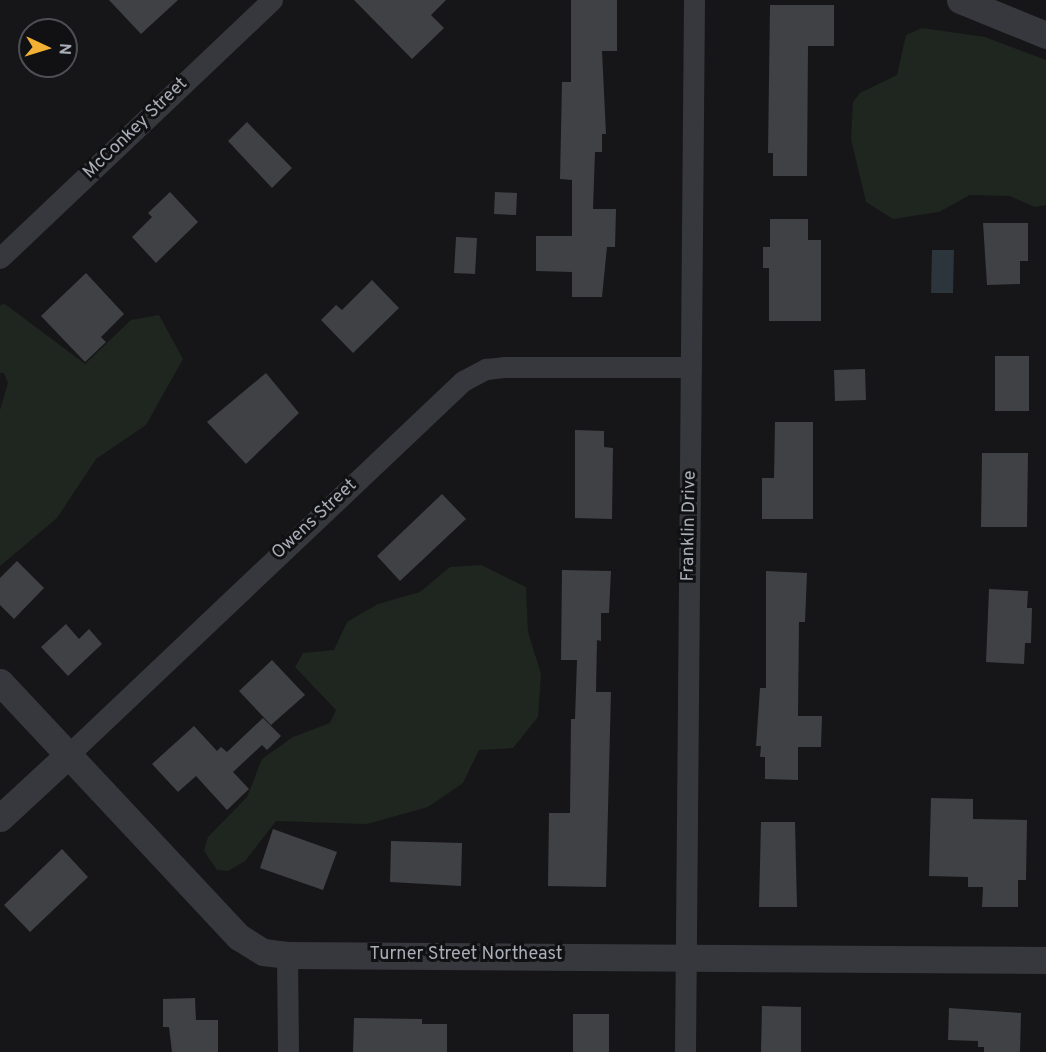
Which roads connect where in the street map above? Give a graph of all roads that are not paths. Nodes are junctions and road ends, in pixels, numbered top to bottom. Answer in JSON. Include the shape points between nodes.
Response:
{"nodes":[{"id":1,"x":272,"y":0,"type":"edge"},
{"id":2,"x":694,"y":0,"type":"edge"},
{"id":3,"x":960,"y":0,"type":"edge"},
{"id":4,"x":1046,"y":35,"type":"edge"},
{"id":5,"x":0,"y":258,"type":"edge"},
{"id":6,"x":691,"y":366,"type":"junction"},
{"id":7,"x":0,"y":682,"type":"edge"},
{"id":8,"x":68,"y":755,"type":"junction"},
{"id":9,"x":0,"y":818,"type":"edge"},
{"id":10,"x":287,"y":956,"type":"junction"},
{"id":11,"x":686,"y":956,"type":"junction"},
{"id":12,"x":1046,"y":960,"type":"edge"},
{"id":13,"x":288,"y":1052,"type":"edge"},
{"id":14,"x":685,"y":1052,"type":"edge"}],
"edges":[{"from":1,"to":5,"type":"street","name":"McConkey Street"},
{"from":2,"to":6,"type":"street","name":"Franklin Drive"},
{"from":3,"to":4,"type":"street"},
{"from":6,"to":8,"type":"street","name":"Owens Street","via":[[504,367],[486,369],[463,381]]},
{"from":6,"to":11,"type":"street","name":"Franklin Drive"},
{"from":7,"to":8,"type":"street","name":"Turner Street Northeast"},
{"from":8,"to":9,"type":"street","name":"Owens Street"},
{"from":8,"to":10,"type":"street","name":"Turner Street Northeast","via":[[239,937],[263,952]]},
{"from":10,"to":11,"type":"street","name":"Turner Street Northeast"},
{"from":10,"to":13,"type":"street"},
{"from":11,"to":12,"type":"street","name":"Turner Street Northeast"},
{"from":11,"to":14,"type":"street","name":"Franklin Drive"}]}
